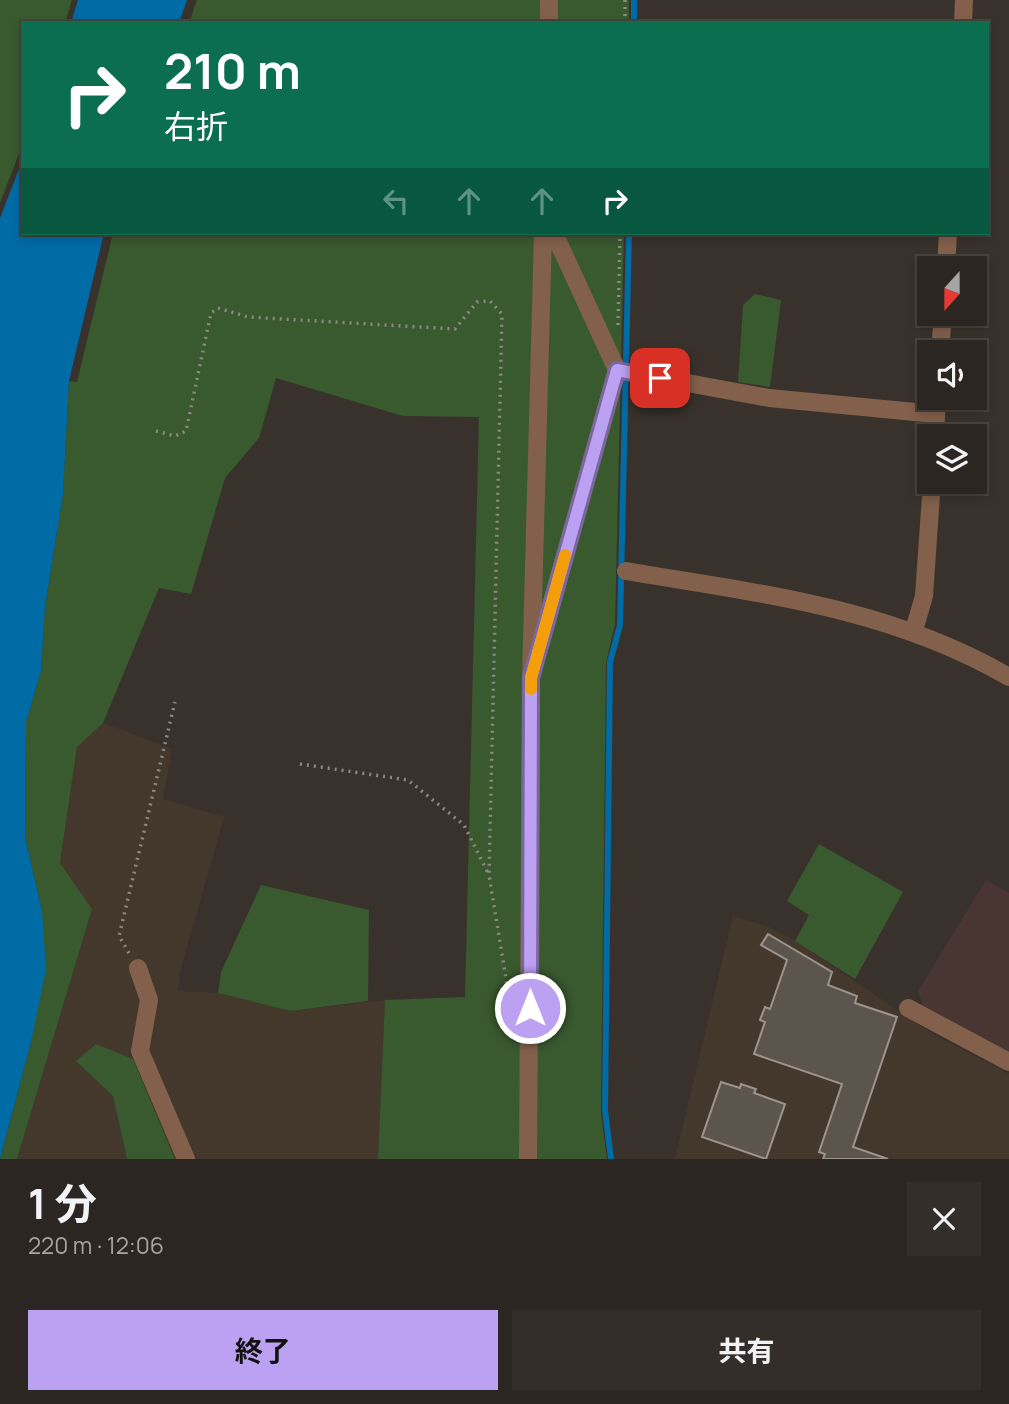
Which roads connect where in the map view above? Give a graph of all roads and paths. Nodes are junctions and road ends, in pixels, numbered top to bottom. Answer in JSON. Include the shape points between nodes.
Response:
{"nodes":[{"id":1,"x":549,"y":0,"type":"edge"},
{"id":2,"x":625,"y":0,"type":"edge"},
{"id":3,"x":964,"y":0,"type":"edge"},
{"id":4,"x":549,"y":21,"type":"edge"},
{"id":5,"x":625,"y":21,"type":"edge"},
{"id":6,"x":963,"y":21,"type":"edge"},
{"id":7,"x":543,"y":235,"type":"edge"},
{"id":8,"x":555,"y":235,"type":"edge"},
{"id":9,"x":620,"y":235,"type":"edge"},
{"id":10,"x":948,"y":235,"type":"edge"},
{"id":11,"x":947,"y":256,"type":"edge"},
{"id":12,"x":618,"y":328,"type":"dead end"},
{"id":13,"x":625,"y":371,"type":"junction"},
{"id":14,"x":917,"y":404,"type":"edge"},
{"id":15,"x":156,"y":431,"type":"dead end"},
{"id":16,"x":931,"y":494,"type":"edge"},
{"id":17,"x":626,"y":571,"type":"dead end"},
{"id":18,"x":914,"y":630,"type":"junction"},
{"id":19,"x":1009,"y":677,"type":"edge"},
{"id":20,"x":531,"y":678,"type":"junction"},
{"id":21,"x":175,"y":702,"type":"dead end"},
{"id":22,"x":300,"y":764,"type":"dead end"},
{"id":23,"x":489,"y":875,"type":"junction"},
{"id":24,"x":138,"y":968,"type":"joint"},
{"id":25,"x":509,"y":997,"type":"dead end"},
{"id":26,"x":908,"y":1008,"type":"dead end"},
{"id":27,"x":1009,"y":1062,"type":"edge"},
{"id":28,"x":529,"y":1118,"type":"junction"},
{"id":29,"x":187,"y":1159,"type":"edge"},
{"id":30,"x":528,"y":1159,"type":"edge"},
{"id":31,"x":536,"y":1159,"type":"edge"}],
"edges":[{"from":1,"to":4,"type":"street"},
{"from":2,"to":5,"type":"path"},
{"from":3,"to":6,"type":"street"},
{"from":7,"to":20,"type":"street"},
{"from":8,"to":13,"type":"street"},
{"from":9,"to":12,"type":"path"},
{"from":10,"to":11,"type":"street"},
{"from":13,"to":14,"type":"street","via":[[769,398]]},
{"from":13,"to":20,"type":"street"},
{"from":15,"to":23,"type":"path","via":[[175,436],[186,431],[211,313],[218,308],[248,317],[455,329],[477,302],[490,301],[502,314]]},
{"from":16,"to":18,"type":"street","via":[[924,596]]},
{"from":17,"to":18,"type":"street","via":[[820,604]]},
{"from":18,"to":19,"type":"street"},
{"from":20,"to":28,"type":"street"},
{"from":21,"to":24,"type":"path","via":[[119,936]]},
{"from":22,"to":23,"type":"path","via":[[408,780],[464,825]]},
{"from":23,"to":25,"type":"path"},
{"from":24,"to":29,"type":"street","via":[[149,1000],[140,1051]]},
{"from":26,"to":27,"type":"street"},
{"from":28,"to":30,"type":"street"},
{"from":28,"to":31,"type":"street"}]}
